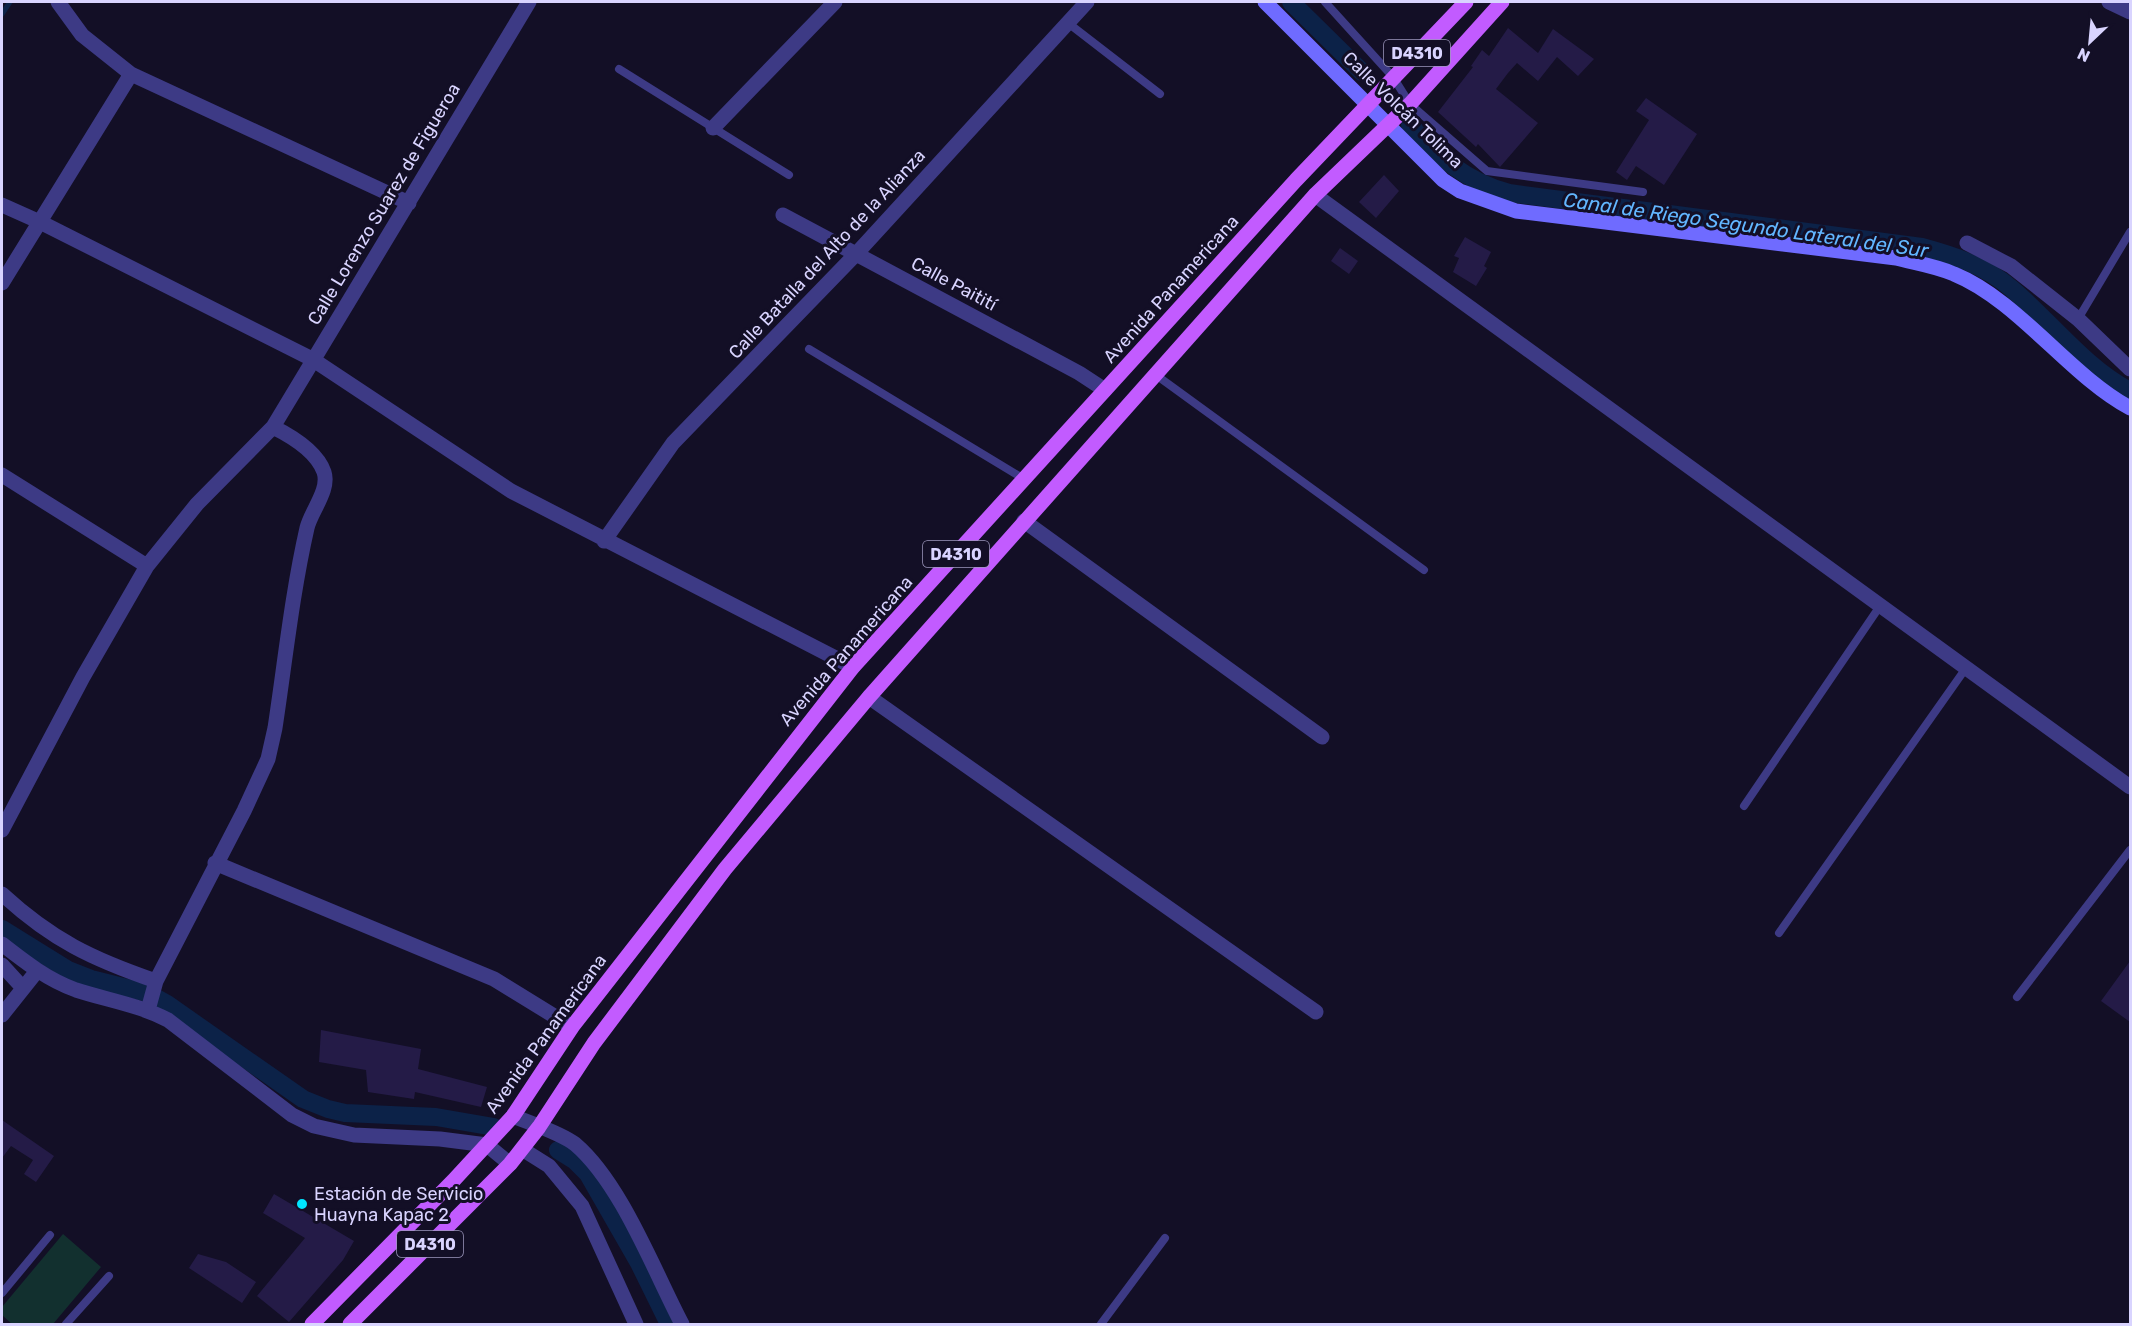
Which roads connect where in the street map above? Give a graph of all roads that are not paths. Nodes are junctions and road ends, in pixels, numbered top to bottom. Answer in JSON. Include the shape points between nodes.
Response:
{"nodes":[{"id":1,"x":58,"y":2,"type":"edge"},
{"id":2,"x":530,"y":2,"type":"edge"},
{"id":3,"x":835,"y":2,"type":"edge"},
{"id":4,"x":1087,"y":2,"type":"edge"},
{"id":5,"x":1265,"y":2,"type":"edge"},
{"id":6,"x":1325,"y":2,"type":"edge"},
{"id":7,"x":1466,"y":2,"type":"edge"},
{"id":8,"x":1502,"y":2,"type":"edge"},
{"id":9,"x":2109,"y":2,"type":"edge"},
{"id":10,"x":2130,"y":12,"type":"edge"},
{"id":11,"x":1068,"y":23,"type":"junction"},
{"id":12,"x":620,"y":69,"type":"dead end"},
{"id":13,"x":131,"y":74,"type":"junction"},
{"id":14,"x":1393,"y":77,"type":"junction"},
{"id":15,"x":1160,"y":94,"type":"dead end"},
{"id":16,"x":1367,"y":104,"type":"junction"},
{"id":17,"x":1410,"y":104,"type":"junction"},
{"id":18,"x":1389,"y":125,"type":"junction"},
{"id":19,"x":713,"y":128,"type":"junction"},
{"id":20,"x":789,"y":175,"type":"dead end"},
{"id":21,"x":1643,"y":192,"type":"dead end"},
{"id":22,"x":1315,"y":195,"type":"junction"},
{"id":23,"x":409,"y":203,"type":"junction"},
{"id":24,"x":2,"y":205,"type":"edge"},
{"id":25,"x":783,"y":215,"type":"dead end"},
{"id":26,"x":40,"y":222,"type":"junction"},
{"id":27,"x":2130,"y":232,"type":"edge"},
{"id":28,"x":1967,"y":243,"type":"dead end"},
{"id":29,"x":856,"y":254,"type":"junction"},
{"id":30,"x":2,"y":284,"type":"edge"},
{"id":31,"x":2078,"y":319,"type":"junction"},
{"id":32,"x":809,"y":349,"type":"dead end"},
{"id":33,"x":312,"y":359,"type":"junction"},
{"id":34,"x":2130,"y":369,"type":"edge"},
{"id":35,"x":1156,"y":375,"type":"junction"},
{"id":36,"x":1105,"y":390,"type":"junction"},
{"id":37,"x":2130,"y":408,"type":"edge"},
{"id":38,"x":273,"y":427,"type":"junction"},
{"id":39,"x":2,"y":475,"type":"edge"},
{"id":40,"x":1024,"y":479,"type":"junction"},
{"id":41,"x":1024,"y":521,"type":"junction"},
{"id":42,"x":604,"y":541,"type":"junction"},
{"id":43,"x":147,"y":566,"type":"junction"},
{"id":44,"x":1424,"y":570,"type":"dead end"},
{"id":45,"x":1880,"y":606,"type":"junction"},
{"id":46,"x":853,"y":667,"type":"junction"},
{"id":47,"x":1966,"y":668,"type":"junction"},
{"id":48,"x":869,"y":697,"type":"junction"},
{"id":49,"x":1322,"y":737,"type":"dead end"},
{"id":50,"x":2130,"y":787,"type":"edge"},
{"id":51,"x":1744,"y":806,"type":"dead end"},
{"id":52,"x":2,"y":830,"type":"edge"},
{"id":53,"x":2130,"y":850,"type":"edge"},
{"id":54,"x":215,"y":863,"type":"junction"},
{"id":55,"x":2,"y":894,"type":"edge"},
{"id":56,"x":1779,"y":933,"type":"dead end"},
{"id":57,"x":2,"y":944,"type":"edge"},
{"id":58,"x":2,"y":965,"type":"edge"},
{"id":59,"x":37,"y":971,"type":"junction"},
{"id":60,"x":155,"y":983,"type":"junction"},
{"id":61,"x":23,"y":988,"type":"junction"},
{"id":62,"x":2017,"y":997,"type":"dead end"},
{"id":63,"x":148,"y":1008,"type":"junction"},
{"id":64,"x":1316,"y":1012,"type":"dead end"},
{"id":65,"x":2,"y":1015,"type":"edge"},
{"id":66,"x":572,"y":1027,"type":"junction"},
{"id":67,"x":513,"y":1116,"type":"junction"},
{"id":68,"x":539,"y":1127,"type":"junction"},
{"id":69,"x":487,"y":1145,"type":"junction"},
{"id":70,"x":522,"y":1149,"type":"junction"},
{"id":71,"x":510,"y":1164,"type":"junction"},
{"id":72,"x":50,"y":1235,"type":"dead end"},
{"id":73,"x":1165,"y":1238,"type":"dead end"},
{"id":74,"x":109,"y":1276,"type":"dead end"},
{"id":75,"x":2,"y":1293,"type":"edge"},
{"id":76,"x":66,"y":1324,"type":"edge"},
{"id":77,"x":312,"y":1324,"type":"edge"},
{"id":78,"x":350,"y":1324,"type":"edge"},
{"id":79,"x":636,"y":1324,"type":"edge"},
{"id":80,"x":682,"y":1324,"type":"edge"},
{"id":81,"x":1101,"y":1324,"type":"edge"}],
"edges":[{"from":1,"to":13,"type":"street","via":[[82,35]]},
{"from":2,"to":23,"type":"street","name":"Calle Lorenzo Suarez de Figueroa"},
{"from":3,"to":19,"type":"street"},
{"from":4,"to":11,"type":"street","name":"Calle Batalla del Alto de la Alianza"},
{"from":5,"to":16,"type":"street","name":"Calle Volcán Tolima"},
{"from":6,"to":14,"type":"lane","name":"Calle Volcán Tolima"},
{"from":7,"to":14,"type":"main road","name":"Avenida Panamericana","number":"D4310"},
{"from":8,"to":17,"type":"main road","number":"D4310"},
{"from":9,"to":10,"type":"street"},
{"from":11,"to":15,"type":"lane"},
{"from":11,"to":29,"type":"street","name":"Calle Batalla del Alto de la Alianza"},
{"from":12,"to":19,"type":"lane"},
{"from":13,"to":23,"type":"street"},
{"from":13,"to":26,"type":"street"},
{"from":14,"to":16,"type":"main road","name":"Avenida Panamericana","number":"D4310"},
{"from":14,"to":17,"type":"lane","name":"Calle Volcán Tolima"},
{"from":16,"to":18,"type":"street","name":"Calle Volcán Tolima"},
{"from":16,"to":36,"type":"main road","name":"Avenida Panamericana","number":"D4310"},
{"from":17,"to":18,"type":"main road","number":"D4310"},
{"from":17,"to":21,"type":"lane","name":"Calle Volcán Tolima","via":[[1487,171]]},
{"from":18,"to":22,"type":"main road","number":"D4310"},
{"from":18,"to":37,"type":"street","name":"Calle Volcán Tolima","via":[[1414,154],[1460,191],[1516,211],[1896,258],[1956,274],[2003,305]]},
{"from":19,"to":20,"type":"lane"},
{"from":22,"to":35,"type":"main road","number":"D4310"},
{"from":22,"to":45,"type":"street"},
{"from":23,"to":33,"type":"street","name":"Calle Lorenzo Suarez de Figueroa"},
{"from":24,"to":26,"type":"street"},
{"from":25,"to":29,"type":"street","name":"Calle Paitití"},
{"from":26,"to":30,"type":"street"},
{"from":26,"to":33,"type":"street"},
{"from":27,"to":31,"type":"lane"},
{"from":28,"to":31,"type":"street","via":[[2011,266]]},
{"from":29,"to":36,"type":"street","name":"Calle Paitití"},
{"from":29,"to":42,"type":"street","name":"Calle Batalla del Alto de la Alianza","via":[[673,443]]},
{"from":31,"to":34,"type":"street"},
{"from":32,"to":40,"type":"lane"},
{"from":33,"to":38,"type":"street","name":"Calle Lorenzo Suarez de Figueroa"},
{"from":33,"to":42,"type":"street","via":[[511,491]]},
{"from":35,"to":41,"type":"main road","number":"D4310"},
{"from":35,"to":44,"type":"lane"},
{"from":36,"to":40,"type":"main road","name":"Avenida Panamericana","number":"D4310"},
{"from":38,"to":43,"type":"street","name":"Calle Lorenzo Suarez de Figueroa","via":[[197,504]]},
{"from":38,"to":54,"type":"street","via":[[290,435],[315,459],[324,472],[325,483],[307,526],[268,759]]},
{"from":39,"to":43,"type":"street"},
{"from":40,"to":46,"type":"main road","name":"Avenida Panamericana","number":"D4310"},
{"from":41,"to":48,"type":"main road","number":"D4310"},
{"from":41,"to":49,"type":"street"},
{"from":42,"to":46,"type":"street"},
{"from":43,"to":52,"type":"street","name":"Calle Lorenzo Suarez de Figueroa"},
{"from":45,"to":47,"type":"street"},
{"from":45,"to":51,"type":"lane"},
{"from":46,"to":66,"type":"main road","name":"Avenida Panamericana","number":"D4310"},
{"from":47,"to":50,"type":"street"},
{"from":47,"to":56,"type":"lane"},
{"from":48,"to":64,"type":"street"},
{"from":48,"to":68,"type":"main road","number":"D4310","via":[[725,869],[594,1043]]},
{"from":53,"to":62,"type":"lane"},
{"from":54,"to":60,"type":"street"},
{"from":54,"to":66,"type":"street","via":[[494,979]]},
{"from":55,"to":60,"type":"street","via":[[61,942]]},
{"from":57,"to":59,"type":"street"},
{"from":58,"to":61,"type":"street"},
{"from":59,"to":61,"type":"street"},
{"from":59,"to":63,"type":"street","via":[[76,990]]},
{"from":60,"to":63,"type":"street"},
{"from":61,"to":65,"type":"street"},
{"from":63,"to":69,"type":"street","via":[[292,1115],[314,1126],[354,1135]]},
{"from":66,"to":67,"type":"main road","name":"Avenida Panamericana","number":"D4310"},
{"from":67,"to":68,"type":"street"},
{"from":67,"to":69,"type":"main road","name":"Avenida Panamericana","number":"D4310"},
{"from":68,"to":70,"type":"main road","number":"D4310"},
{"from":68,"to":80,"type":"street","via":[[573,1143],[606,1182]]},
{"from":69,"to":71,"type":"street"},
{"from":69,"to":77,"type":"main road","name":"Avenida Panamericana","number":"D4310"},
{"from":70,"to":71,"type":"main road","number":"D4310"},
{"from":70,"to":79,"type":"street","via":[[549,1166],[582,1206]]},
{"from":71,"to":78,"type":"main road","number":"D4310"},
{"from":72,"to":75,"type":"lane"},
{"from":73,"to":81,"type":"lane"},
{"from":74,"to":76,"type":"lane"}]}
